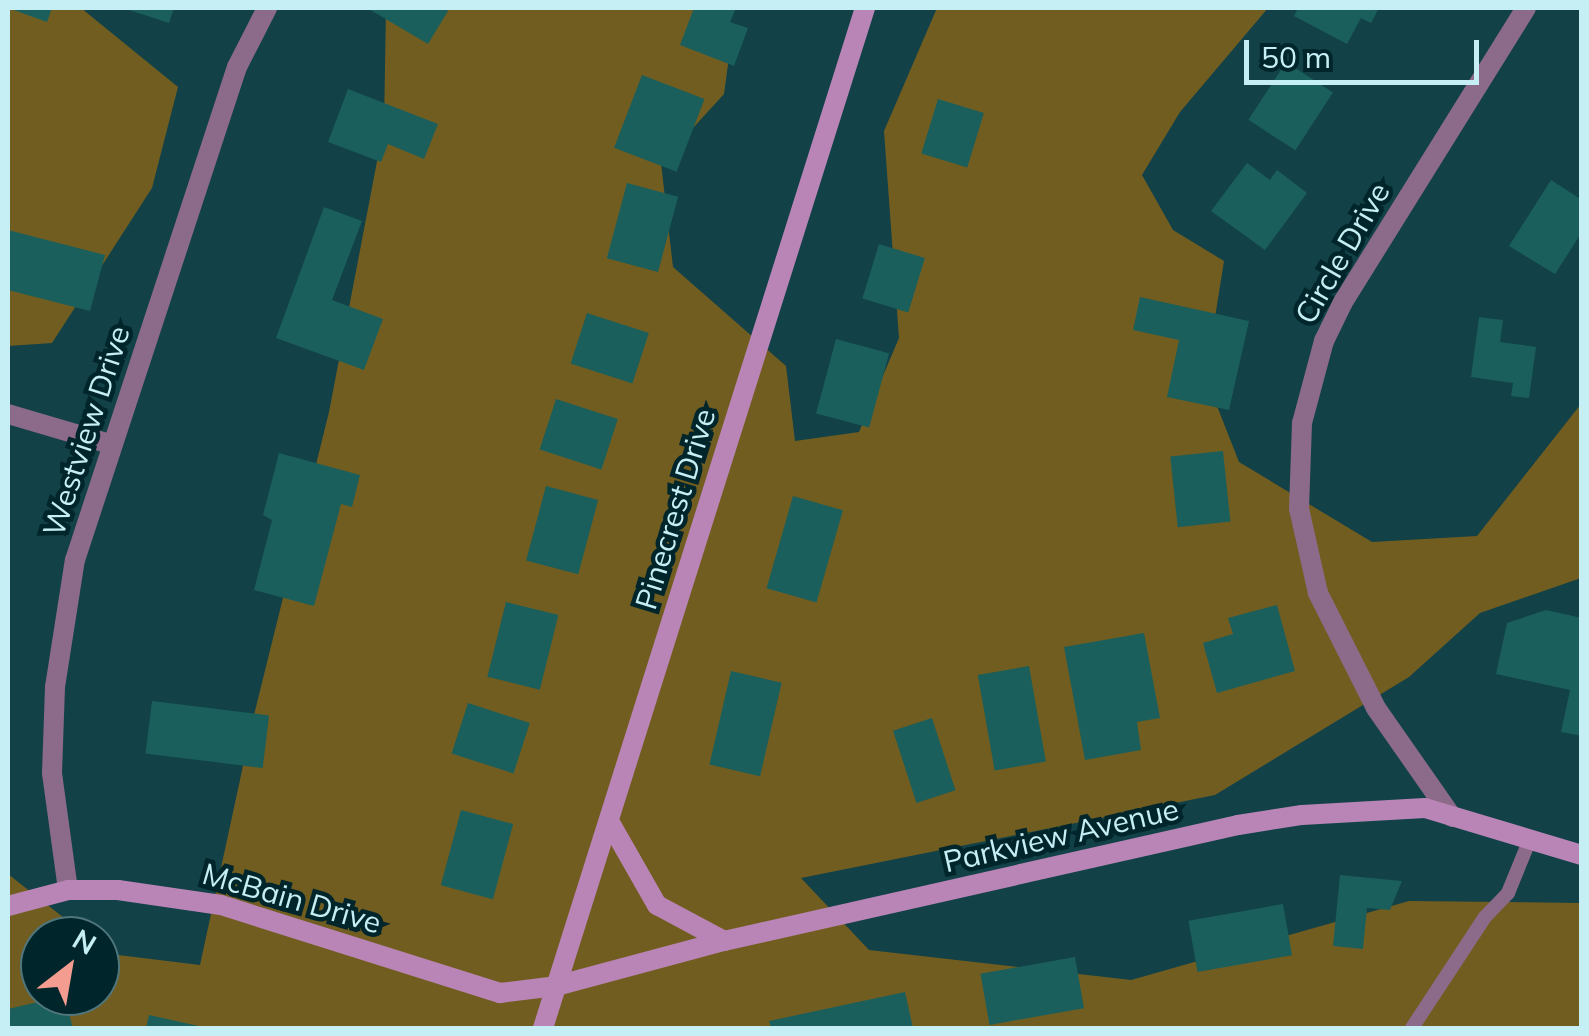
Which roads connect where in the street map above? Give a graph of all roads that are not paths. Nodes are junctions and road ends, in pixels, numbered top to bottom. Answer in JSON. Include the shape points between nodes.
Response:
{"nodes":[{"id":1,"x":267,"y":8,"type":"edge"},
{"id":2,"x":865,"y":8,"type":"edge"},
{"id":3,"x":1526,"y":8,"type":"edge"},
{"id":4,"x":8,"y":414,"type":"edge"},
{"id":5,"x":113,"y":445,"type":"junction"},
{"id":6,"x":1452,"y":816,"type":"junction"},
{"id":7,"x":608,"y":820,"type":"junction"},
{"id":8,"x":1530,"y":839,"type":"junction"},
{"id":9,"x":1582,"y":856,"type":"edge"},
{"id":10,"x":68,"y":890,"type":"junction"},
{"id":11,"x":8,"y":906,"type":"edge"},
{"id":12,"x":724,"y":941,"type":"junction"},
{"id":13,"x":556,"y":986,"type":"junction"},
{"id":14,"x":543,"y":1028,"type":"edge"},
{"id":15,"x":1412,"y":1028,"type":"edge"}],
"edges":[{"from":1,"to":5,"type":"street","name":"Westview Drive","via":[[237,67]]},
{"from":2,"to":7,"type":"street","name":"Pinecrest Drive"},
{"from":3,"to":6,"type":"street","name":"Circle Drive","via":[[1342,302],[1302,423],[1299,509],[1318,593],[1376,708]]},
{"from":4,"to":5,"type":"street"},
{"from":5,"to":10,"type":"street","name":"Westview Drive","via":[[76,560],[55,687],[54,816]]},
{"from":6,"to":8,"type":"street","name":"Parkview Avenue"},
{"from":6,"to":12,"type":"street","name":"Parkview Avenue","via":[[1425,808],[1238,824]]},
{"from":7,"to":12,"type":"street","via":[[657,904]]},
{"from":7,"to":13,"type":"street","name":"Pinecrest Drive"},
{"from":8,"to":9,"type":"street","name":"Parkview Avenue"},
{"from":8,"to":15,"type":"lane","via":[[1508,893]]},
{"from":10,"to":11,"type":"street","name":"McBain Drive"},
{"from":10,"to":13,"type":"street","name":"McBain Drive","via":[[221,905],[500,993]]},
{"from":12,"to":13,"type":"street","name":"Parkview Avenue"},
{"from":13,"to":14,"type":"street","name":"Pinecrest Drive"}]}
